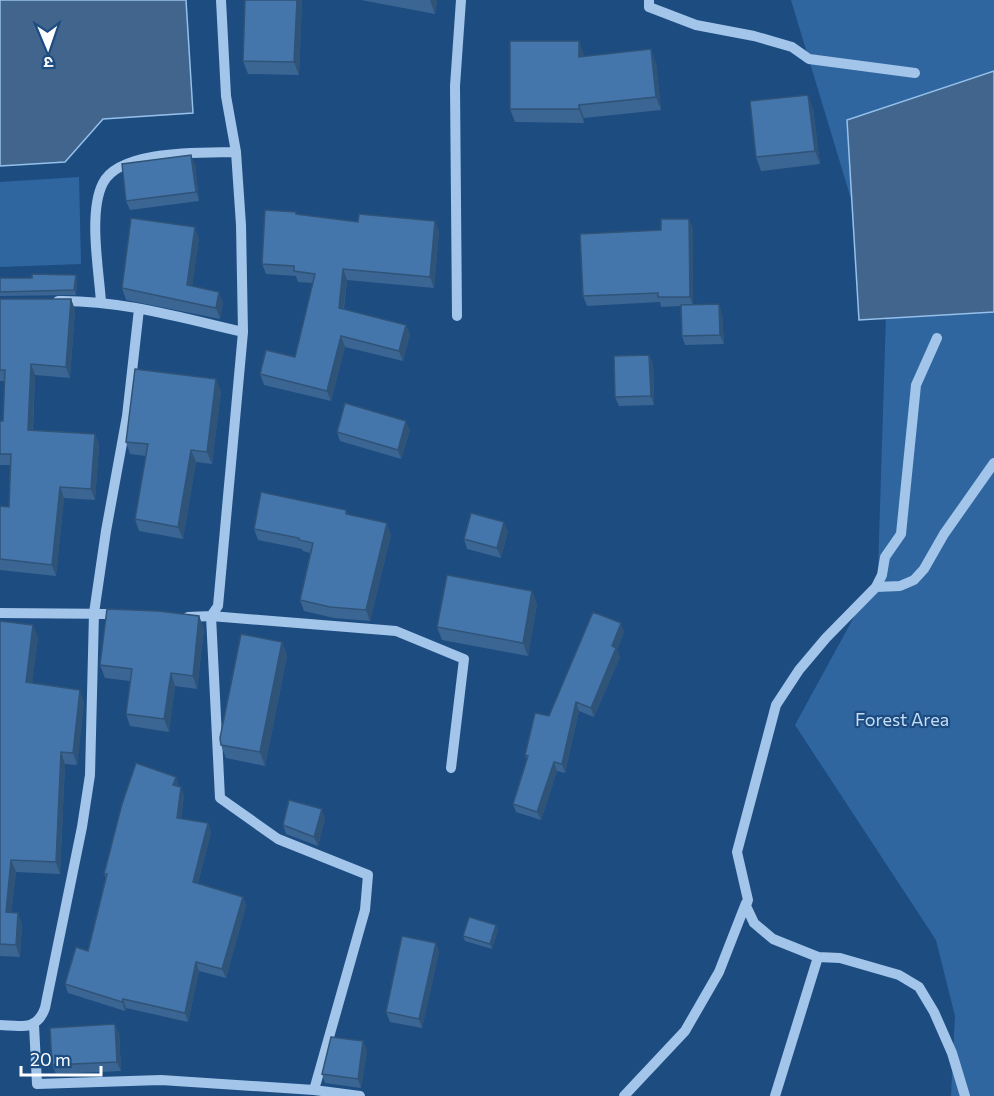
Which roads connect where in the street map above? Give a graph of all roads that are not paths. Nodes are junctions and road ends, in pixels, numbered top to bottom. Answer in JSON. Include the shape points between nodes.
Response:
{"nodes":[{"id":1,"x":221,"y":0,"type":"edge"},
{"id":2,"x":460,"y":0,"type":"edge"},
{"id":3,"x":650,"y":0,"type":"edge"},
{"id":4,"x":915,"y":73,"type":"dead end"},
{"id":5,"x":236,"y":152,"type":"junction"},
{"id":6,"x":44,"y":302,"type":"edge"},
{"id":7,"x":101,"y":302,"type":"junction"},
{"id":8,"x":139,"y":309,"type":"junction"},
{"id":9,"x":457,"y":316,"type":"dead end"},
{"id":10,"x":243,"y":332,"type":"junction"},
{"id":11,"x":937,"y":338,"type":"dead end"},
{"id":12,"x":994,"y":463,"type":"edge"},
{"id":13,"x":876,"y":587,"type":"junction"},
{"id":14,"x":0,"y":613,"type":"edge"},
{"id":15,"x":94,"y":613,"type":"junction"},
{"id":16,"x":127,"y":614,"type":"edge"},
{"id":17,"x":171,"y":616,"type":"edge"},
{"id":18,"x":211,"y":616,"type":"junction"},
{"id":19,"x":451,"y":768,"type":"dead end"},
{"id":20,"x":748,"y":900,"type":"junction"},
{"id":21,"x":818,"y":957,"type":"junction"},
{"id":22,"x":0,"y":1025,"type":"edge"},
{"id":23,"x":34,"y":1025,"type":"junction"},
{"id":24,"x":37,"y":1084,"type":"junction"},
{"id":25,"x":314,"y":1090,"type":"junction"},
{"id":26,"x":38,"y":1096,"type":"edge"},
{"id":27,"x":360,"y":1096,"type":"edge"},
{"id":28,"x":624,"y":1096,"type":"edge"},
{"id":29,"x":775,"y":1096,"type":"edge"},
{"id":30,"x":965,"y":1096,"type":"edge"}],
"edges":[{"from":1,"to":5,"type":"street","via":[[226,96]]},
{"from":2,"to":9,"type":"street","via":[[455,86]]},
{"from":3,"to":4,"type":"street","via":[[649,7],[696,25],[792,47],[809,59]]},
{"from":5,"to":7,"type":"street","via":[[147,158],[120,166],[110,175],[102,184],[97,207]]},
{"from":5,"to":10,"type":"street"},
{"from":6,"to":7,"type":"street"},
{"from":7,"to":8,"type":"street"},
{"from":8,"to":10,"type":"street"},
{"from":8,"to":15,"type":"street","via":[[127,416]]},
{"from":10,"to":18,"type":"street","via":[[218,606]]},
{"from":11,"to":13,"type":"street","via":[[916,385],[901,534],[885,557]]},
{"from":12,"to":13,"type":"street","via":[[914,580],[900,586]]},
{"from":13,"to":20,"type":"street","via":[[826,638],[776,705],[737,852]]},
{"from":14,"to":15,"type":"street"},
{"from":15,"to":16,"type":"street"},
{"from":15,"to":23,"type":"street","via":[[90,776],[45,1008]]},
{"from":17,"to":18,"type":"street"},
{"from":18,"to":19,"type":"street","via":[[396,631],[464,659]]},
{"from":18,"to":25,"type":"street","via":[[219,798],[278,839],[368,875],[365,910]]},
{"from":20,"to":21,"type":"street","via":[[746,906],[754,923],[773,939]]},
{"from":20,"to":28,"type":"street","via":[[719,972],[685,1031]]},
{"from":21,"to":29,"type":"street"},
{"from":21,"to":30,"type":"street","via":[[840,958],[899,975],[919,987],[952,1053]]},
{"from":22,"to":23,"type":"street"},
{"from":23,"to":24,"type":"street"},
{"from":24,"to":25,"type":"street","via":[[161,1080]]},
{"from":24,"to":26,"type":"street"},
{"from":25,"to":27,"type":"street"}]}
